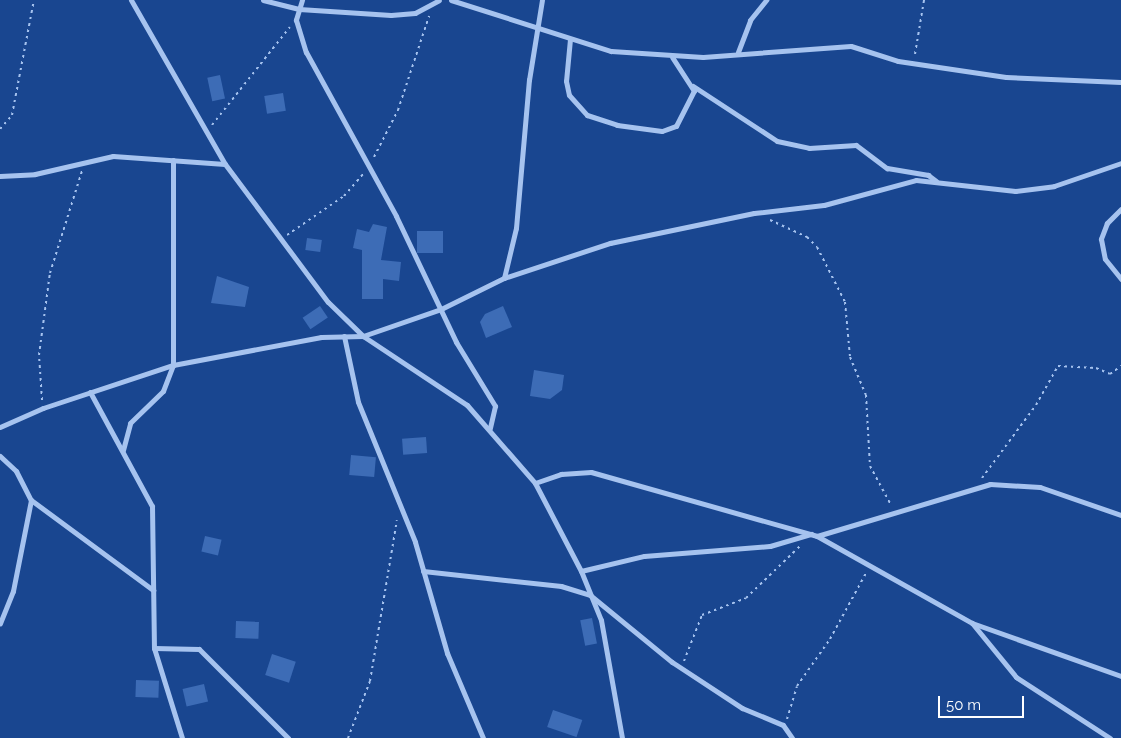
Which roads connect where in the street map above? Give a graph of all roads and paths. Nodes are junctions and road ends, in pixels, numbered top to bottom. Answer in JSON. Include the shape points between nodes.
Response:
{"nodes":[{"id":1,"x":34,"y":0,"type":"edge"},
{"id":2,"x":131,"y":0,"type":"edge"},
{"id":3,"x":263,"y":0,"type":"edge"},
{"id":4,"x":302,"y":0,"type":"edge"},
{"id":5,"x":439,"y":0,"type":"edge"},
{"id":6,"x":451,"y":0,"type":"edge"},
{"id":7,"x":542,"y":0,"type":"edge"},
{"id":8,"x":766,"y":0,"type":"edge"},
{"id":9,"x":924,"y":0,"type":"edge"},
{"id":10,"x":434,"y":4,"type":"junction"},
{"id":11,"x":299,"y":9,"type":"junction"},
{"id":12,"x":296,"y":20,"type":"junction"},
{"id":13,"x":539,"y":30,"type":"junction"},
{"id":14,"x":570,"y":40,"type":"junction"},
{"id":15,"x":738,"y":52,"type":"junction"},
{"id":16,"x":672,"y":57,"type":"junction"},
{"id":17,"x":914,"y":62,"type":"junction"},
{"id":18,"x":1121,"y":82,"type":"edge"},
{"id":19,"x":693,"y":86,"type":"junction"},
{"id":20,"x":0,"y":129,"type":"edge"},
{"id":21,"x":207,"y":131,"type":"junction"},
{"id":22,"x":174,"y":160,"type":"junction"},
{"id":23,"x":84,"y":163,"type":"junction"},
{"id":24,"x":1121,"y":163,"type":"edge"},
{"id":25,"x":225,"y":164,"type":"junction"},
{"id":26,"x":368,"y":167,"type":"junction"},
{"id":27,"x":0,"y":176,"type":"edge"},
{"id":28,"x":936,"y":181,"type":"junction"},
{"id":29,"x":1121,"y":209,"type":"edge"},
{"id":30,"x":754,"y":213,"type":"junction"},
{"id":31,"x":281,"y":239,"type":"junction"},
{"id":32,"x":504,"y":278,"type":"junction"},
{"id":33,"x":1121,"y":279,"type":"edge"},
{"id":34,"x":441,"y":309,"type":"junction"},
{"id":35,"x":344,"y":336,"type":"junction"},
{"id":36,"x":363,"y":336,"type":"junction"},
{"id":37,"x":173,"y":365,"type":"junction"},
{"id":38,"x":1121,"y":366,"type":"edge"},
{"id":39,"x":90,"y":392,"type":"junction"},
{"id":40,"x":43,"y":408,"type":"junction"},
{"id":41,"x":0,"y":427,"type":"edge"},
{"id":42,"x":490,"y":428,"type":"junction"},
{"id":43,"x":123,"y":450,"type":"junction"},
{"id":44,"x":0,"y":456,"type":"edge"},
{"id":45,"x":535,"y":483,"type":"junction"},
{"id":46,"x":974,"y":488,"type":"junction"},
{"id":47,"x":31,"y":500,"type":"junction"},
{"id":48,"x":399,"y":505,"type":"junction"},
{"id":49,"x":896,"y":513,"type":"junction"},
{"id":50,"x":1121,"y":515,"type":"edge"},
{"id":51,"x":814,"y":535,"type":"junction"},
{"id":52,"x":869,"y":566,"type":"junction"},
{"id":53,"x":423,"y":571,"type":"junction"},
{"id":54,"x":581,"y":571,"type":"junction"},
{"id":55,"x":153,"y":590,"type":"junction"},
{"id":56,"x":590,"y":595,"type":"junction"},
{"id":57,"x":972,"y":623,"type":"junction"},
{"id":58,"x":0,"y":624,"type":"edge"},
{"id":59,"x":154,"y":648,"type":"junction"},
{"id":60,"x":682,"y":669,"type":"junction"},
{"id":61,"x":1121,"y":676,"type":"edge"},
{"id":62,"x":787,"y":729,"type":"junction"},
{"id":63,"x":182,"y":738,"type":"edge"},
{"id":64,"x":288,"y":738,"type":"edge"},
{"id":65,"x":348,"y":738,"type":"edge"},
{"id":66,"x":483,"y":738,"type":"edge"},
{"id":67,"x":622,"y":738,"type":"edge"},
{"id":68,"x":792,"y":738,"type":"edge"},
{"id":69,"x":1110,"y":738,"type":"edge"}],
"edges":[{"from":1,"to":20,"type":"path","via":[[12,115]]},
{"from":2,"to":21,"type":"street"},
{"from":3,"to":11,"type":"street"},
{"from":4,"to":11,"type":"street"},
{"from":5,"to":10,"type":"street"},
{"from":6,"to":13,"type":"street"},
{"from":7,"to":13,"type":"street"},
{"from":8,"to":15,"type":"street","via":[[750,20]]},
{"from":9,"to":17,"type":"path"},
{"from":10,"to":11,"type":"street","via":[[415,13],[391,15]]},
{"from":10,"to":26,"type":"path","via":[[398,110]]},
{"from":11,"to":12,"type":"street"},
{"from":12,"to":21,"type":"path"},
{"from":12,"to":26,"type":"street","via":[[306,52]]},
{"from":13,"to":14,"type":"street"},
{"from":13,"to":32,"type":"street","via":[[529,80],[516,228]]},
{"from":14,"to":16,"type":"street","via":[[611,52]]},
{"from":14,"to":19,"type":"street","via":[[566,81],[569,95],[587,115],[610,124],[672,129],[692,101]]},
{"from":15,"to":16,"type":"street"},
{"from":15,"to":17,"type":"street","via":[[851,46]]},
{"from":16,"to":19,"type":"street"},
{"from":17,"to":18,"type":"street","via":[[1031,80]]},
{"from":19,"to":28,"type":"street","via":[[777,141],[809,148],[856,145],[887,168]]},
{"from":21,"to":25,"type":"street"},
{"from":22,"to":23,"type":"street","via":[[113,156]]},
{"from":22,"to":25,"type":"street"},
{"from":22,"to":37,"type":"street"},
{"from":23,"to":27,"type":"street"},
{"from":23,"to":40,"type":"path","via":[[50,273],[39,368]]},
{"from":24,"to":28,"type":"street","via":[[1054,186],[1014,191]]},
{"from":25,"to":31,"type":"street"},
{"from":26,"to":31,"type":"path","via":[[344,196]]},
{"from":26,"to":34,"type":"street"},
{"from":28,"to":30,"type":"street","via":[[909,182],[810,208]]},
{"from":29,"to":33,"type":"street","via":[[1107,223],[1101,239],[1105,259]]},
{"from":30,"to":32,"type":"street","via":[[610,243]]},
{"from":30,"to":49,"type":"path","via":[[807,237],[826,261],[847,309],[850,357],[866,395],[870,466]]},
{"from":31,"to":36,"type":"street","via":[[328,302]]},
{"from":32,"to":34,"type":"street"},
{"from":34,"to":36,"type":"street"},
{"from":34,"to":42,"type":"street","via":[[495,406]]},
{"from":35,"to":36,"type":"street"},
{"from":35,"to":37,"type":"street"},
{"from":35,"to":48,"type":"street","via":[[358,402]]},
{"from":36,"to":42,"type":"street","via":[[467,405]]},
{"from":37,"to":39,"type":"street"},
{"from":37,"to":43,"type":"street","via":[[167,386],[130,423]]},
{"from":38,"to":46,"type":"path","via":[[1110,374],[1096,368],[1058,366],[1036,406]]},
{"from":39,"to":40,"type":"street"},
{"from":39,"to":43,"type":"street"},
{"from":40,"to":41,"type":"street"},
{"from":42,"to":45,"type":"street"},
{"from":43,"to":55,"type":"street","via":[[153,513]]},
{"from":44,"to":47,"type":"street","via":[[16,471]]},
{"from":45,"to":51,"type":"street","via":[[561,474],[591,472]]},
{"from":45,"to":54,"type":"street"},
{"from":46,"to":49,"type":"street"},
{"from":46,"to":50,"type":"street","via":[[1011,484],[1040,488]]},
{"from":47,"to":55,"type":"street"},
{"from":47,"to":58,"type":"street","via":[[13,591]]},
{"from":48,"to":53,"type":"street"},
{"from":48,"to":65,"type":"path","via":[[370,681]]},
{"from":49,"to":51,"type":"street"},
{"from":51,"to":52,"type":"street"},
{"from":51,"to":54,"type":"street","via":[[770,546],[644,556]]},
{"from":51,"to":60,"type":"path","via":[[746,598],[702,615]]},
{"from":52,"to":57,"type":"street"},
{"from":52,"to":62,"type":"path","via":[[830,639],[796,686],[788,705]]},
{"from":53,"to":56,"type":"street","via":[[561,586]]},
{"from":53,"to":66,"type":"street","via":[[447,653]]},
{"from":54,"to":56,"type":"street"},
{"from":55,"to":59,"type":"street"},
{"from":56,"to":60,"type":"street"},
{"from":56,"to":67,"type":"street","via":[[601,620]]},
{"from":57,"to":61,"type":"street"},
{"from":57,"to":69,"type":"street","via":[[1016,677]]},
{"from":59,"to":63,"type":"street"},
{"from":59,"to":64,"type":"street","via":[[199,648]]},
{"from":60,"to":62,"type":"street","via":[[742,708]]},
{"from":62,"to":68,"type":"street"}]}
